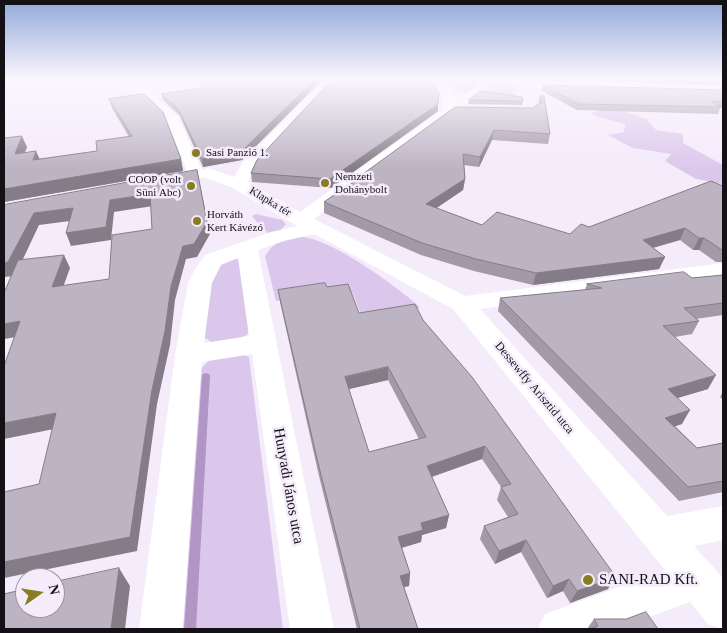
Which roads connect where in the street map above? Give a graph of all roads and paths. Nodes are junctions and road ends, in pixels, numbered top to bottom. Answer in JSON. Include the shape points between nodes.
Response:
{"nodes":[{"id":1,"x":162,"y":110,"type":"edge"},
{"id":2,"x":302,"y":110,"type":"edge"},
{"id":3,"x":448,"y":110,"type":"joint"},
{"id":4,"x":476,"y":110,"type":"edge"},
{"id":5,"x":248,"y":166,"type":"junction"},
{"id":6,"x":202,"y":174,"type":"junction"},
{"id":7,"x":176,"y":178,"type":"edge"},
{"id":8,"x":239,"y":184,"type":"junction"},
{"id":9,"x":309,"y":224,"type":"junction"},
{"id":10,"x":247,"y":247,"type":"junction"},
{"id":11,"x":723,"y":270,"type":"edge"},
{"id":12,"x":462,"y":304,"type":"junction"},
{"id":13,"x":263,"y":343,"type":"junction"},
{"id":14,"x":189,"y":355,"type":"junction"},
{"id":15,"x":723,"y":523,"type":"edge"},
{"id":16,"x":660,"y":535,"type":"junction"},
{"id":17,"x":697,"y":579,"type":"junction"},
{"id":18,"x":723,"y":609,"type":"edge"},
{"id":19,"x":161,"y":629,"type":"edge"},
{"id":20,"x":312,"y":629,"type":"edge"},
{"id":21,"x":560,"y":629,"type":"edge"}],
"edges":[{"from":1,"to":6,"type":"street","via":[[173,120]]},
{"from":2,"to":5,"type":"street","name":"Klapka tér"},
{"from":3,"to":4,"type":"street"},
{"from":3,"to":9,"type":"street"},
{"from":5,"to":6,"type":"street"},
{"from":5,"to":8,"type":"street","name":"Klapka tér"},
{"from":6,"to":7,"type":"street"},
{"from":6,"to":8,"type":"street","name":"Klapka tér"},
{"from":8,"to":9,"type":"street","name":"Klapka tér"},
{"from":9,"to":10,"type":"street"},
{"from":9,"to":12,"type":"street","name":"Dessewffy Arisztid utca"},
{"from":10,"to":13,"type":"street","name":"Hunyadi János utca"},
{"from":10,"to":14,"type":"street","via":[[213,260],[206,269],[200,283]]},
{"from":11,"to":12,"type":"street"},
{"from":12,"to":16,"type":"street","name":"Dessewffy Arisztid utca"},
{"from":13,"to":14,"type":"street"},
{"from":13,"to":20,"type":"street","name":"Hunyadi János utca"},
{"from":14,"to":19,"type":"street"},
{"from":15,"to":16,"type":"street"},
{"from":16,"to":17,"type":"street","name":"Dessewffy Arisztid utca"},
{"from":17,"to":18,"type":"street","name":"Dessewffy Arisztid utca"},
{"from":17,"to":21,"type":"street"}]}
